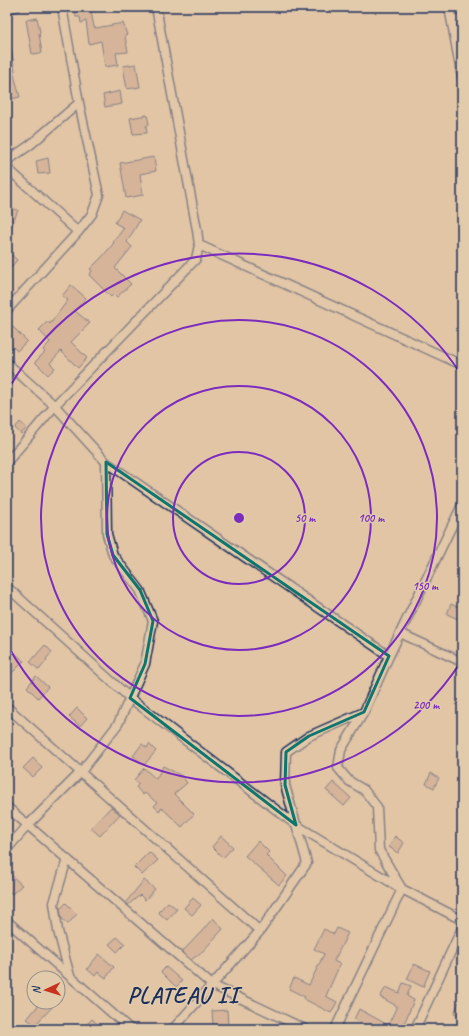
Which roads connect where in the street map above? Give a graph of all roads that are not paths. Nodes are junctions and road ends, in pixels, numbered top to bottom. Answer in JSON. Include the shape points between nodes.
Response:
{"nodes":[{"id":1,"x":16,"y":7,"type":"edge"},
{"id":2,"x":62,"y":7,"type":"edge"},
{"id":3,"x":156,"y":7,"type":"edge"},
{"id":4,"x":449,"y":7,"type":"edge"},
{"id":5,"x":7,"y":9,"type":"edge"},
{"id":6,"x":462,"y":18,"type":"edge"},
{"id":7,"x":452,"y":20,"type":"junction"},
{"id":8,"x":462,"y":78,"type":"edge"},
{"id":9,"x":79,"y":103,"type":"junction"},
{"id":10,"x":7,"y":162,"type":"edge"},
{"id":11,"x":7,"y":168,"type":"edge"},
{"id":12,"x":78,"y":232,"type":"junction"},
{"id":13,"x":199,"y":245,"type":"junction"},
{"id":14,"x":7,"y":310,"type":"edge"},
{"id":15,"x":7,"y":363,"type":"edge"},
{"id":16,"x":462,"y":365,"type":"edge"},
{"id":17,"x":55,"y":406,"type":"junction"},
{"id":18,"x":7,"y":462,"type":"edge"},
{"id":19,"x":106,"y":462,"type":"junction"},
{"id":20,"x":462,"y":505,"type":"edge"},
{"id":21,"x":7,"y":587,"type":"edge"},
{"id":22,"x":400,"y":633,"type":"junction"},
{"id":23,"x":389,"y":656,"type":"junction"},
{"id":24,"x":462,"y":662,"type":"edge"},
{"id":25,"x":130,"y":698,"type":"junction"},
{"id":26,"x":7,"y":707,"type":"edge"},
{"id":27,"x":364,"y":712,"type":"junction"},
{"id":28,"x":80,"y":773,"type":"junction"},
{"id":29,"x":7,"y":807,"type":"edge"},
{"id":30,"x":28,"y":825,"type":"junction"},
{"id":31,"x":296,"y":826,"type":"junction"},
{"id":32,"x":7,"y":849,"type":"edge"},
{"id":33,"x":67,"y":859,"type":"junction"},
{"id":34,"x":402,"y":889,"type":"junction"},
{"id":35,"x":462,"y":920,"type":"edge"},
{"id":36,"x":7,"y":921,"type":"edge"},
{"id":37,"x":462,"y":928,"type":"edge"},
{"id":38,"x":260,"y":931,"type":"junction"},
{"id":39,"x":70,"y":976,"type":"junction"},
{"id":40,"x":212,"y":985,"type":"junction"},
{"id":41,"x":130,"y":1029,"type":"edge"},
{"id":42,"x":173,"y":1029,"type":"edge"},
{"id":43,"x":304,"y":1029,"type":"edge"},
{"id":44,"x":335,"y":1029,"type":"edge"},
{"id":45,"x":415,"y":1029,"type":"edge"}],
"edges":[{"from":1,"to":5,"type":"street"},
{"from":2,"to":9,"type":"street"},
{"from":3,"to":13,"type":"street"},
{"from":4,"to":7,"type":"street"},
{"from":6,"to":7,"type":"street"},
{"from":7,"to":8,"type":"street"},
{"from":9,"to":10,"type":"street"},
{"from":9,"to":12,"type":"street","via":[[99,195],[92,214]]},
{"from":11,"to":12,"type":"street"},
{"from":12,"to":14,"type":"street"},
{"from":13,"to":16,"type":"street"},
{"from":13,"to":17,"type":"street","via":[[196,259]]},
{"from":15,"to":17,"type":"street"},
{"from":17,"to":18,"type":"street"},
{"from":17,"to":19,"type":"street"},
{"from":19,"to":23,"type":"street"},
{"from":19,"to":25,"type":"street","via":[[107,534],[113,555],[140,590],[153,621],[146,664]]},
{"from":20,"to":22,"type":"street"},
{"from":21,"to":25,"type":"street"},
{"from":22,"to":23,"type":"street"},
{"from":22,"to":24,"type":"street"},
{"from":23,"to":27,"type":"street"},
{"from":25,"to":28,"type":"street","via":[[118,724]]},
{"from":25,"to":31,"type":"street"},
{"from":26,"to":28,"type":"street"},
{"from":27,"to":31,"type":"street","via":[[309,736],[286,752],[285,785]]},
{"from":27,"to":34,"type":"street","via":[[341,750],[338,768],[349,781],[364,790],[377,807],[379,850]]},
{"from":28,"to":30,"type":"street"},
{"from":28,"to":38,"type":"street"},
{"from":29,"to":30,"type":"street"},
{"from":30,"to":32,"type":"street"},
{"from":30,"to":33,"type":"street"},
{"from":31,"to":34,"type":"street"},
{"from":31,"to":38,"type":"street","via":[[307,862]]},
{"from":33,"to":39,"type":"street","via":[[54,903],[58,931]]},
{"from":33,"to":40,"type":"street"},
{"from":34,"to":35,"type":"street"},
{"from":34,"to":44,"type":"street"},
{"from":36,"to":39,"type":"street"},
{"from":37,"to":45,"type":"street"},
{"from":38,"to":40,"type":"street"},
{"from":39,"to":41,"type":"street"},
{"from":40,"to":42,"type":"street"},
{"from":40,"to":43,"type":"street"}]}
